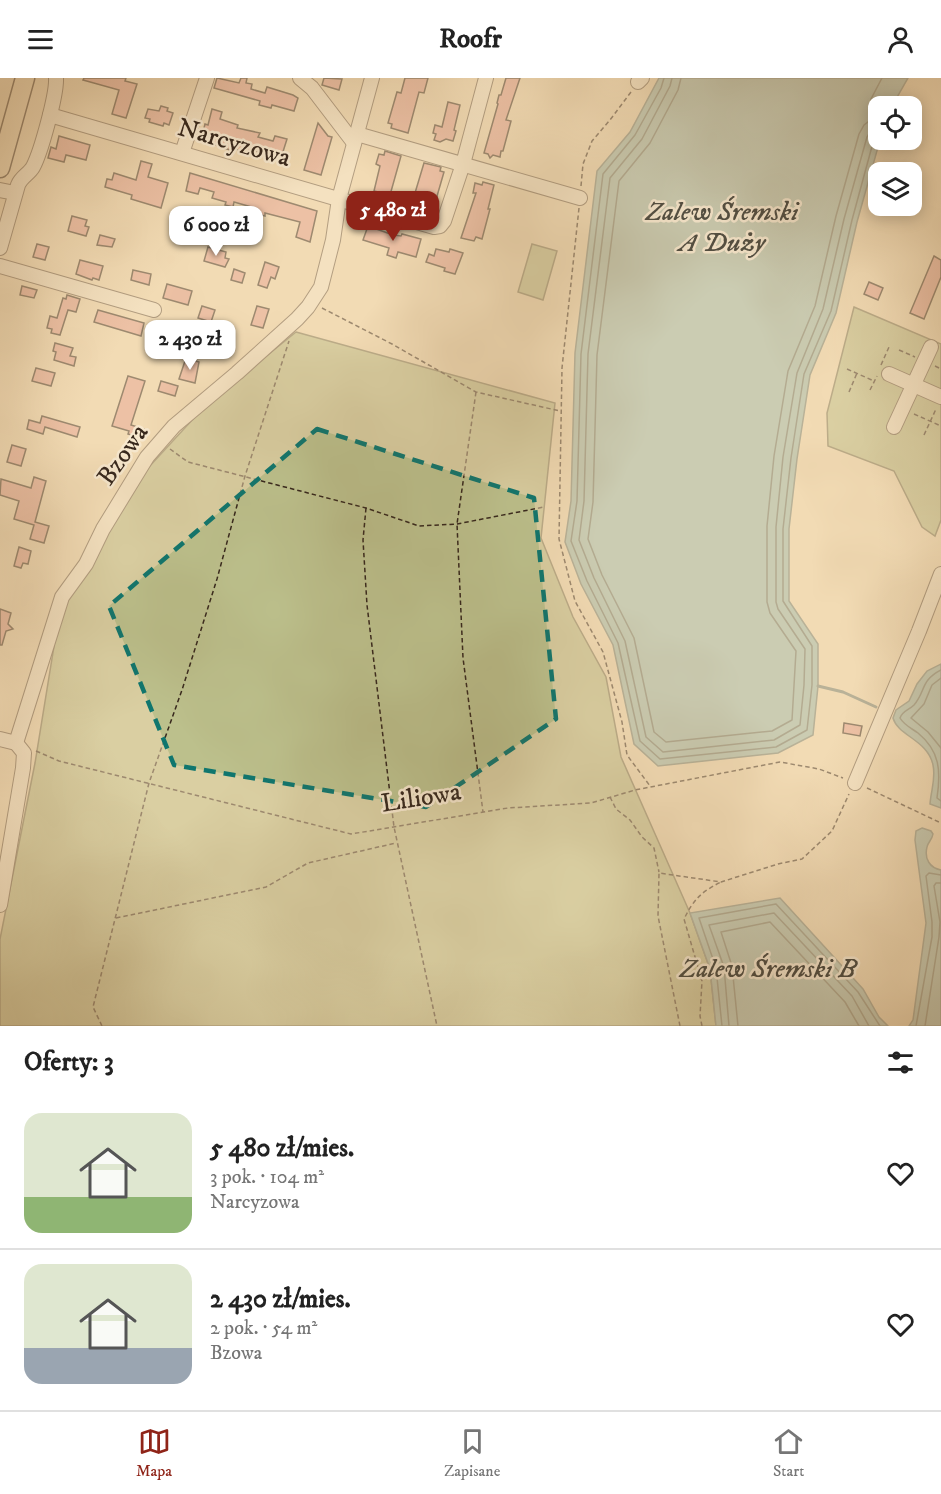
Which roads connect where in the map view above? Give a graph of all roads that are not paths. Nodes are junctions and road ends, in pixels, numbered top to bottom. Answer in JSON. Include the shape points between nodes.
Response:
{"nodes":[{"id":1,"x":25,"y":78,"type":"edge"},
{"id":2,"x":56,"y":78,"type":"edge"},
{"id":3,"x":207,"y":78,"type":"edge"},
{"id":4,"x":300,"y":78,"type":"edge"},
{"id":5,"x":372,"y":78,"type":"edge"},
{"id":6,"x":486,"y":78,"type":"edge"},
{"id":7,"x":50,"y":115,"type":"junction"},
{"id":8,"x":356,"y":139,"type":"junction"},
{"id":9,"x":182,"y":153,"type":"junction"},
{"id":10,"x":463,"y":164,"type":"junction"},
{"id":11,"x":0,"y":168,"type":"edge"},
{"id":12,"x":0,"y":190,"type":"edge"},
{"id":13,"x":15,"y":193,"type":"junction"},
{"id":14,"x":580,"y":198,"type":"road end"},
{"id":15,"x":339,"y":199,"type":"junction"},
{"id":16,"x":0,"y":248,"type":"edge"},
{"id":17,"x":0,"y":266,"type":"edge"},
{"id":18,"x":154,"y":310,"type":"dead end"},
{"id":19,"x":931,"y":347,"type":"dead end"},
{"id":20,"x":889,"y":374,"type":"dead end"},
{"id":21,"x":914,"y":385,"type":"junction"},
{"id":22,"x":939,"y":403,"type":"edge"},
{"id":23,"x":894,"y":427,"type":"dead end"},
{"id":24,"x":941,"y":574,"type":"edge"},
{"id":25,"x":0,"y":739,"type":"edge"},
{"id":26,"x":16,"y":743,"type":"junction"},
{"id":27,"x":855,"y":783,"type":"road end"},
{"id":28,"x":0,"y":905,"type":"edge"}],
"edges":[{"from":1,"to":11,"type":"main road"},
{"from":2,"to":7,"type":"street"},
{"from":3,"to":9,"type":"street"},
{"from":4,"to":8,"type":"street"},
{"from":5,"to":8,"type":"street","name":"Bzowa"},
{"from":6,"to":10,"type":"street"},
{"from":7,"to":9,"type":"street","name":"Narcyzowa"},
{"from":7,"to":13,"type":"street","via":[[32,168],[20,178]]},
{"from":8,"to":10,"type":"street"},
{"from":8,"to":15,"type":"street","name":"Bzowa"},
{"from":9,"to":15,"type":"street","name":"Narcyzowa"},
{"from":10,"to":14,"type":"street"},
{"from":10,"to":15,"type":"street","name":"Narcyzowa","via":[[440,226]]},
{"from":12,"to":13,"type":"street"},
{"from":13,"to":16,"type":"street"},
{"from":15,"to":26,"type":"street","name":"Bzowa","via":[[327,268],[311,303],[270,345],[159,441],[62,597]]},
{"from":17,"to":18,"type":"street"},
{"from":19,"to":21,"type":"street"},
{"from":20,"to":21,"type":"street"},
{"from":21,"to":22,"type":"street"},
{"from":21,"to":23,"type":"street"},
{"from":24,"to":27,"type":"street"},
{"from":25,"to":26,"type":"street"},
{"from":26,"to":28,"type":"street","via":[[24,753],[23,768]]}]}
